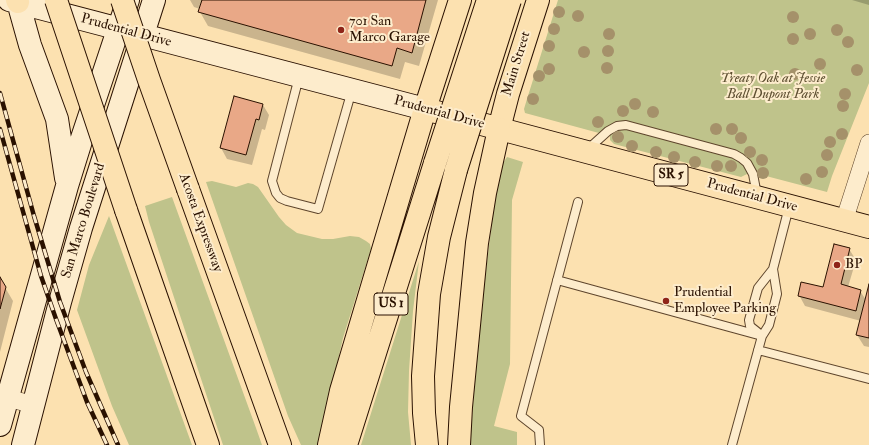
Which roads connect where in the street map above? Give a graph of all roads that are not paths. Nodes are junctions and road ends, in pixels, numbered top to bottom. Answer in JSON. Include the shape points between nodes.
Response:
{"nodes":[{"id":1,"x":56,"y":0,"type":"edge"},
{"id":2,"x":122,"y":0,"type":"edge"},
{"id":3,"x":128,"y":0,"type":"edge"},
{"id":4,"x":154,"y":0,"type":"edge"},
{"id":5,"x":460,"y":0,"type":"edge"},
{"id":6,"x":488,"y":0,"type":"edge"},
{"id":7,"x":510,"y":0,"type":"edge"},
{"id":8,"x":538,"y":0,"type":"edge"},
{"id":9,"x":15,"y":1,"type":"edge"},
{"id":10,"x":119,"y":29,"type":"junction"},
{"id":11,"x":143,"y":35,"type":"junction"},
{"id":12,"x":447,"y":40,"type":"junction"},
{"id":13,"x":517,"y":63,"type":"junction"},
{"id":14,"x":299,"y":76,"type":"junction"},
{"id":15,"x":352,"y":90,"type":"junction"},
{"id":16,"x":425,"y":109,"type":"junction"},
{"id":17,"x":499,"y":129,"type":"junction"},
{"id":18,"x":869,"y":143,"type":"edge"},
{"id":19,"x":585,"y":152,"type":"junction"},
{"id":20,"x":67,"y":186,"type":"junction"},
{"id":21,"x":758,"y":198,"type":"junction"},
{"id":22,"x":578,"y":202,"type":"dead end"},
{"id":23,"x":789,"y":206,"type":"junction"},
{"id":24,"x":844,"y":221,"type":"junction"},
{"id":25,"x":869,"y":227,"type":"edge"},
{"id":26,"x":773,"y":270,"type":"junction"},
{"id":27,"x":557,"y":280,"type":"junction"},
{"id":28,"x":762,"y":336,"type":"junction"},
{"id":29,"x":758,"y":350,"type":"junction"},
{"id":30,"x":869,"y":379,"type":"edge"},
{"id":31,"x":4,"y":397,"type":"edge"},
{"id":32,"x":34,"y":405,"type":"junction"},
{"id":33,"x":0,"y":425,"type":"edge"},
{"id":34,"x":23,"y":445,"type":"edge"},
{"id":35,"x":208,"y":445,"type":"edge"},
{"id":36,"x":280,"y":445,"type":"edge"},
{"id":37,"x":329,"y":445,"type":"edge"},
{"id":38,"x":346,"y":445,"type":"edge"},
{"id":39,"x":427,"y":445,"type":"edge"},
{"id":40,"x":459,"y":445,"type":"edge"},
{"id":41,"x":540,"y":445,"type":"edge"},
{"id":42,"x":732,"y":445,"type":"edge"}],
"edges":[{"from":1,"to":35,"type":"main road","bridge":true},
{"from":2,"to":36,"type":"main road","name":"Acosta Expressway","bridge":true},
{"from":3,"to":10,"type":"main road","name":"San Marco Boulevard"},
{"from":4,"to":11,"type":"main road","name":"San Marco Boulevard"},
{"from":5,"to":12,"type":"main road"},
{"from":6,"to":38,"type":"main road","number":"US 1","bridge":true},
{"from":7,"to":39,"type":"main road","number":"US 1","bridge":true,"via":[[456,170],[439,237],[429,294],[423,376]]},
{"from":8,"to":13,"type":"main road","name":"Main Street"},
{"from":9,"to":10,"type":"main road","name":"Prudential Drive"},
{"from":9,"to":20,"type":"main road","via":[[57,119]]},
{"from":10,"to":11,"type":"main road","name":"Prudential Drive"},
{"from":10,"to":20,"type":"main road","name":"San Marco Boulevard"},
{"from":11,"to":14,"type":"main road","name":"Prudential Drive"},
{"from":11,"to":32,"type":"main road","name":"San Marco Boulevard","via":[[81,228]]},
{"from":12,"to":13,"type":"main road","via":[[448,56],[454,70],[461,78],[472,82],[488,84],[498,81]]},
{"from":12,"to":16,"type":"main road"},
{"from":13,"to":17,"type":"main road","name":"Main Street"},
{"from":14,"to":15,"type":"main road","name":"Prudential Drive"},
{"from":14,"to":15,"type":"lane","via":[[272,181],[276,193],[287,201],[318,209]]},
{"from":15,"to":16,"type":"main road","name":"Prudential Drive"},
{"from":16,"to":17,"type":"main road","name":"Prudential Drive","number":"SR 5"},
{"from":16,"to":37,"type":"main road","via":[[345,378]]},
{"from":17,"to":19,"type":"main road","name":"Prudential Drive","number":"SR 5"},
{"from":17,"to":40,"type":"main road","name":"Main Street","via":[[477,243]]},
{"from":18,"to":24,"type":"street"},
{"from":19,"to":21,"type":"main road","name":"Prudential Drive","number":"SR 5"},
{"from":19,"to":21,"type":"lane","via":[[617,126],[633,127],[734,154],[746,163],[753,174]]},
{"from":20,"to":31,"type":"main road","name":"San Marco Boulevard"},
{"from":21,"to":23,"type":"main road","name":"Prudential Drive","number":"SR 5"},
{"from":22,"to":27,"type":"lane"},
{"from":23,"to":24,"type":"main road","name":"Prudential Drive","number":"SR 5"},
{"from":23,"to":26,"type":"lane"},
{"from":24,"to":25,"type":"main road","name":"Prudential Drive","number":"SR 5"},
{"from":26,"to":28,"type":"lane","via":[[777,294],[769,325]]},
{"from":26,"to":28,"type":"lane","via":[[758,288],[749,320],[750,326]]},
{"from":27,"to":28,"type":"lane"},
{"from":27,"to":41,"type":"lane","via":[[521,416],[539,430]]},
{"from":28,"to":29,"type":"lane"},
{"from":29,"to":30,"type":"lane"},
{"from":29,"to":42,"type":"lane"},
{"from":31,"to":32,"type":"street"},
{"from":31,"to":33,"type":"main road","name":"San Marco Boulevard"},
{"from":32,"to":34,"type":"main road","name":"San Marco Boulevard"}]}
